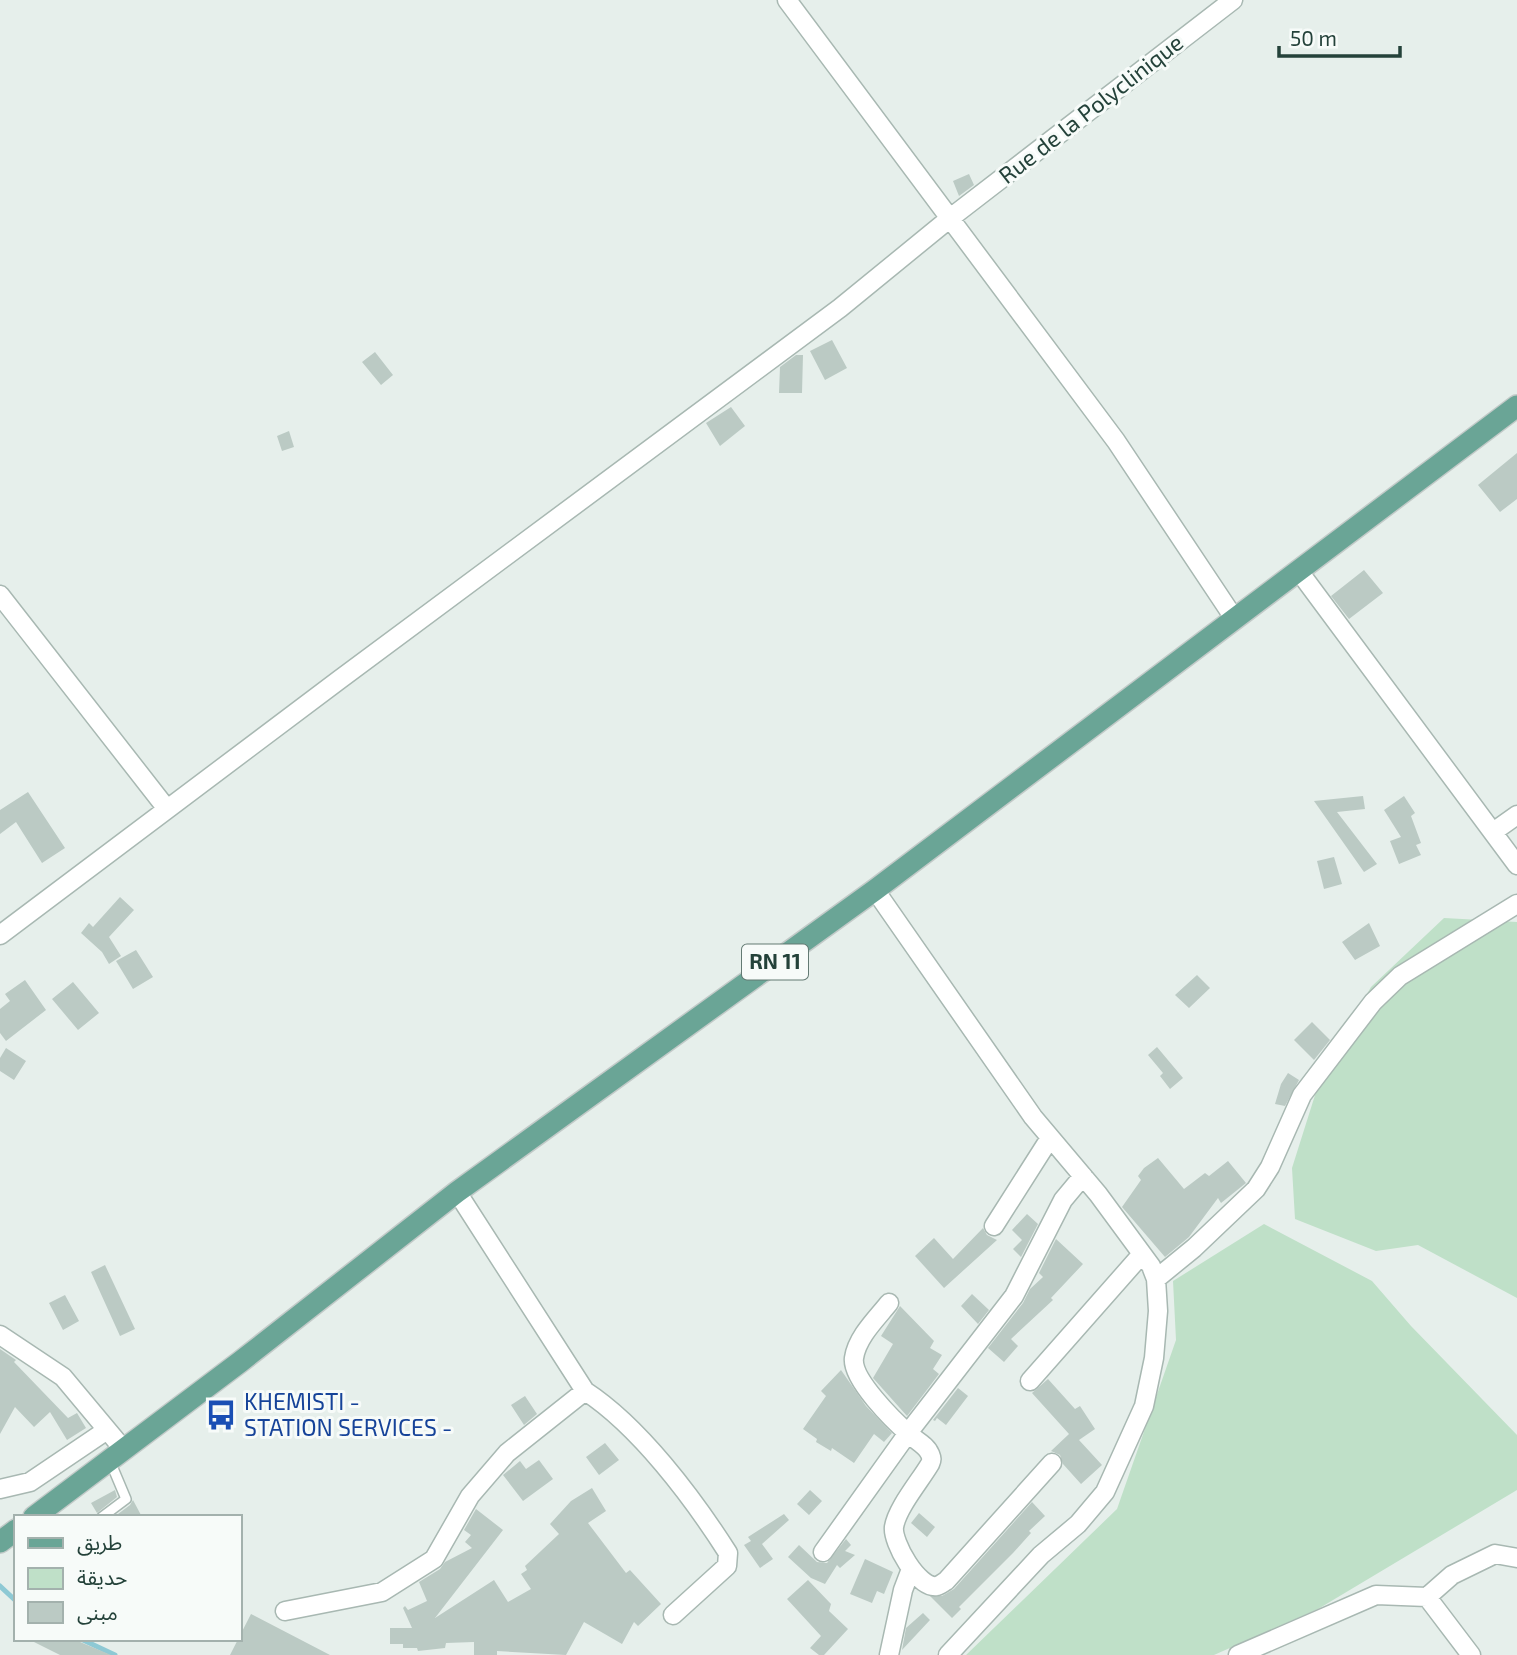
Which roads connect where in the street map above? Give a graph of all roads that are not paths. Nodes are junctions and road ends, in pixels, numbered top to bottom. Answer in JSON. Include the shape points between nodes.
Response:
{"nodes":[{"id":1,"x":787,"y":0,"type":"edge"},
{"id":2,"x":1233,"y":0,"type":"edge"},
{"id":3,"x":949,"y":219,"type":"junction"},
{"id":4,"x":1517,"y":406,"type":"edge"},
{"id":5,"x":1298,"y":570,"type":"junction"},
{"id":6,"x":0,"y":595,"type":"edge"},
{"id":7,"x":1234,"y":618,"type":"junction"},
{"id":8,"x":167,"y":809,"type":"junction"},
{"id":9,"x":1517,"y":816,"type":"edge"},
{"id":10,"x":1493,"y":832,"type":"junction"},
{"id":11,"x":1517,"y":865,"type":"edge"},
{"id":12,"x":874,"y":890,"type":"junction"},
{"id":13,"x":1517,"y":904,"type":"edge"},
{"id":14,"x":0,"y":935,"type":"edge"},
{"id":15,"x":1050,"y":1138,"type":"junction"},
{"id":16,"x":1083,"y":1176,"type":"junction"},
{"id":17,"x":457,"y":1192,"type":"junction"},
{"id":18,"x":994,"y":1226,"type":"dead end"},
{"id":19,"x":1142,"y":1254,"type":"junction"},
{"id":20,"x":1156,"y":1279,"type":"junction"},
{"id":21,"x":889,"y":1303,"type":"dead end"},
{"id":22,"x":0,"y":1335,"type":"edge"},
{"id":23,"x":1030,"y":1381,"type":"dead end"},
{"id":24,"x":584,"y":1391,"type":"junction"},
{"id":25,"x":107,"y":1430,"type":"junction"},
{"id":26,"x":908,"y":1433,"type":"junction"},
{"id":27,"x":117,"y":1456,"type":"junction"},
{"id":28,"x":1052,"y":1463,"type":"dead end"},
{"id":29,"x":0,"y":1489,"type":"edge"},
{"id":30,"x":42,"y":1515,"type":"edge"},
{"id":31,"x":105,"y":1515,"type":"edge"},
{"id":32,"x":823,"y":1552,"type":"dead end"},
{"id":33,"x":1517,"y":1558,"type":"edge"},
{"id":34,"x":911,"y":1569,"type":"junction"},
{"id":35,"x":1427,"y":1597,"type":"junction"},
{"id":36,"x":285,"y":1611,"type":"dead end"},
{"id":37,"x":673,"y":1615,"type":"dead end"},
{"id":38,"x":890,"y":1655,"type":"edge"},
{"id":39,"x":948,"y":1655,"type":"edge"},
{"id":40,"x":1238,"y":1655,"type":"edge"},
{"id":41,"x":1471,"y":1655,"type":"edge"}],
"edges":[{"from":1,"to":3,"type":"street"},
{"from":2,"to":3,"type":"street","name":"Rue de la Polyclinique"},
{"from":3,"to":7,"type":"street","via":[[1116,441]]},
{"from":3,"to":8,"type":"street","name":"Rue de la Polyclinique","via":[[840,308]]},
{"from":4,"to":5,"type":"main road","number":"RN 11"},
{"from":5,"to":7,"type":"main road","number":"RN 11"},
{"from":5,"to":10,"type":"street"},
{"from":6,"to":8,"type":"street"},
{"from":7,"to":12,"type":"main road","number":"RN 11"},
{"from":8,"to":14,"type":"street","name":"Rue de la Polyclinique"},
{"from":9,"to":10,"type":"street"},
{"from":10,"to":11,"type":"street"},
{"from":12,"to":15,"type":"street"},
{"from":12,"to":17,"type":"main road","number":"RN 11"},
{"from":13,"to":20,"type":"street","via":[[1400,976],[1373,1002],[1302,1095],[1256,1189]]},
{"from":15,"to":16,"type":"street"},
{"from":15,"to":18,"type":"street"},
{"from":16,"to":19,"type":"street"},
{"from":16,"to":26,"type":"street","via":[[1063,1200],[1014,1296]]},
{"from":17,"to":24,"type":"street"},
{"from":17,"to":27,"type":"main road","number":"RN 11"},
{"from":19,"to":20,"type":"street"},
{"from":19,"to":23,"type":"street"},
{"from":20,"to":39,"type":"street","via":[[1154,1358],[1144,1406],[1105,1492]]},
{"from":21,"to":26,"type":"street","via":[[857,1347],[854,1370]]},
{"from":22,"to":25,"type":"street","via":[[63,1377]]},
{"from":24,"to":36,"type":"street","via":[[507,1453],[470,1496],[434,1559],[382,1592]]},
{"from":24,"to":37,"type":"street","via":[[608,1406],[642,1442],[728,1553],[727,1566]]},
{"from":25,"to":27,"type":"street"},
{"from":25,"to":29,"type":"street","via":[[30,1482]]},
{"from":26,"to":32,"type":"street"},
{"from":26,"to":34,"type":"street","via":[[932,1458],[895,1525]]},
{"from":27,"to":30,"type":"main road","number":"RN 11"},
{"from":27,"to":31,"type":"lane","via":[[125,1499]]},
{"from":28,"to":34,"type":"street","via":[[946,1581],[930,1586]]},
{"from":33,"to":35,"type":"street","via":[[1495,1554],[1452,1575]]},
{"from":34,"to":38,"type":"street"},
{"from":35,"to":40,"type":"street","via":[[1376,1595]]},
{"from":35,"to":41,"type":"street"}]}
